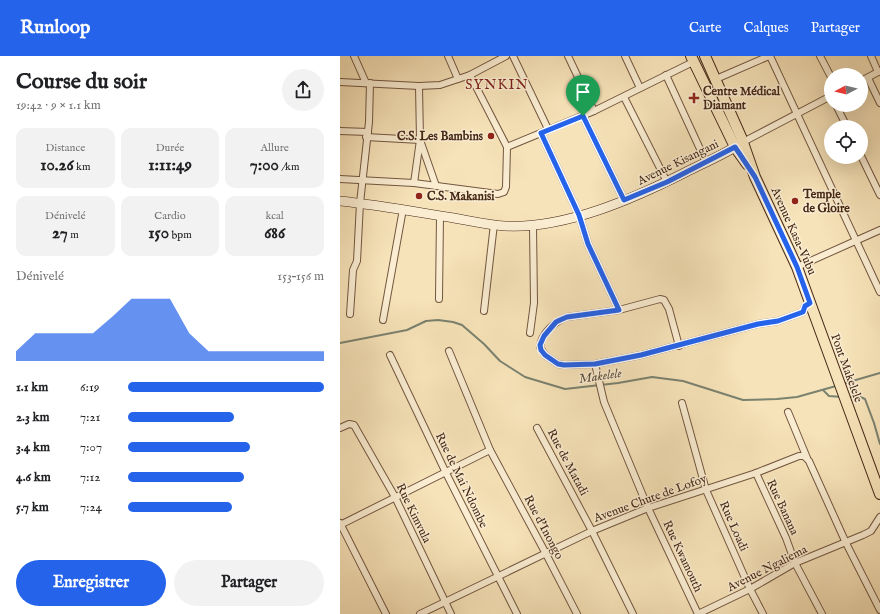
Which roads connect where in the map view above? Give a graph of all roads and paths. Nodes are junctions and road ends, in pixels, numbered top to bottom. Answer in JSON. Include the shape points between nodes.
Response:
{"nodes":[{"id":1,"x":354,"y":56,"type":"edge"},
{"id":2,"x":448,"y":56,"type":"edge"},
{"id":3,"x":506,"y":56,"type":"edge"},
{"id":4,"x":513,"y":56,"type":"edge"},
{"id":5,"x":568,"y":56,"type":"edge"},
{"id":6,"x":625,"y":56,"type":"edge"},
{"id":7,"x":705,"y":56,"type":"edge"},
{"id":8,"x":769,"y":56,"type":"edge"},
{"id":9,"x":820,"y":56,"type":"edge"},
{"id":10,"x":871,"y":56,"type":"edge"},
{"id":11,"x":692,"y":59,"type":"edge"},
{"id":12,"x":826,"y":68,"type":"edge"},
{"id":13,"x":879,"y":72,"type":"edge"},
{"id":14,"x":470,"y":75,"type":"junction"},
{"id":15,"x":666,"y":75,"type":"junction"},
{"id":16,"x":868,"y":78,"type":"joint"},
{"id":17,"x":458,"y":79,"type":"junction"},
{"id":18,"x":716,"y":79,"type":"junction"},
{"id":19,"x":340,"y":82,"type":"edge"},
{"id":20,"x":368,"y":83,"type":"junction"},
{"id":21,"x":419,"y":86,"type":"junction"},
{"id":22,"x":640,"y":88,"type":"junction"},
{"id":23,"x":624,"y":97,"type":"junction"},
{"id":24,"x":824,"y":100,"type":"edge"},
{"id":25,"x":880,"y":103,"type":"edge"},
{"id":26,"x":594,"y":111,"type":"junction"},
{"id":27,"x":796,"y":114,"type":"junction"},
{"id":28,"x":583,"y":116,"type":"junction"},
{"id":29,"x":548,"y":130,"type":"junction"},
{"id":30,"x":340,"y":131,"type":"edge"},
{"id":31,"x":541,"y":133,"type":"junction"},
{"id":32,"x":367,"y":135,"type":"junction"},
{"id":33,"x":420,"y":140,"type":"junction"},
{"id":34,"x":739,"y":144,"type":"junction"},
{"id":35,"x":507,"y":147,"type":"junction"},
{"id":36,"x":706,"y":162,"type":"junction"},
{"id":37,"x":865,"y":164,"type":"edge"},
{"id":38,"x":340,"y":179,"type":"edge"},
{"id":39,"x":362,"y":179,"type":"junction"},
{"id":40,"x":667,"y":182,"type":"junction"},
{"id":41,"x":414,"y":183,"type":"junction"},
{"id":42,"x":436,"y":186,"type":"junction"},
{"id":43,"x":880,"y":195,"type":"edge"},
{"id":44,"x":624,"y":200,"type":"junction"},
{"id":45,"x":340,"y":201,"type":"edge"},
{"id":46,"x":360,"y":203,"type":"junction"},
{"id":47,"x":403,"y":209,"type":"junction"},
{"id":48,"x":579,"y":215,"type":"junction"},
{"id":49,"x":440,"y":216,"type":"junction"},
{"id":50,"x":494,"y":224,"type":"junction"},
{"id":51,"x":533,"y":226,"type":"junction"},
{"id":52,"x":880,"y":230,"type":"edge"},
{"id":53,"x":856,"y":241,"type":"junction"},
{"id":54,"x":797,"y":267,"type":"junction"},
{"id":55,"x":880,"y":292,"type":"edge"},
{"id":56,"x":439,"y":299,"type":"dead end"},
{"id":57,"x":810,"y":303,"type":"junction"},
{"id":58,"x":484,"y":310,"type":"dead end"},
{"id":59,"x":619,"y":310,"type":"junction"},
{"id":60,"x":350,"y":314,"type":"dead end"},
{"id":61,"x":816,"y":319,"type":"joint"},
{"id":62,"x":383,"y":320,"type":"dead end"},
{"id":63,"x":530,"y":333,"type":"dead end"},
{"id":64,"x":679,"y":346,"type":"junction"},
{"id":65,"x":449,"y":351,"type":"dead end"},
{"id":66,"x":390,"y":355,"type":"dead end"},
{"id":67,"x":595,"y":364,"type":"junction"},
{"id":68,"x":682,"y":403,"type":"dead end"},
{"id":69,"x":788,"y":412,"type":"dead end"},
{"id":70,"x":340,"y":428,"type":"edge"},
{"id":71,"x":537,"y":428,"type":"dead end"},
{"id":72,"x":490,"y":450,"type":"junction"},
{"id":73,"x":807,"y":458,"type":"junction"},
{"id":74,"x":446,"y":473,"type":"junction"},
{"id":75,"x":756,"y":473,"type":"junction"},
{"id":76,"x":706,"y":490,"type":"junction"},
{"id":77,"x":880,"y":494,"type":"edge"},
{"id":78,"x":395,"y":497,"type":"junction"},
{"id":79,"x":648,"y":508,"type":"junction"},
{"id":80,"x":880,"y":517,"type":"edge"},
{"id":81,"x":340,"y":524,"type":"edge"},
{"id":82,"x":592,"y":531,"type":"junction"},
{"id":83,"x":846,"y":543,"type":"junction"},
{"id":84,"x":545,"y":552,"type":"junction"},
{"id":85,"x":795,"y":563,"type":"junction"},
{"id":86,"x":497,"y":578,"type":"junction"},
{"id":87,"x":750,"y":589,"type":"junction"},
{"id":88,"x":445,"y":602,"type":"junction"},
{"id":89,"x":880,"y":610,"type":"edge"},
{"id":90,"x":386,"y":614,"type":"edge"},
{"id":91,"x":420,"y":614,"type":"edge"},
{"id":92,"x":451,"y":614,"type":"edge"},
{"id":93,"x":517,"y":614,"type":"edge"},
{"id":94,"x":576,"y":614,"type":"edge"},
{"id":95,"x":633,"y":614,"type":"edge"},
{"id":96,"x":698,"y":614,"type":"edge"},
{"id":97,"x":763,"y":614,"type":"edge"},
{"id":98,"x":822,"y":614,"type":"edge"}],
"edges":[{"from":1,"to":20,"type":"street"},
{"from":2,"to":17,"type":"street"},
{"from":3,"to":14,"type":"street"},
{"from":4,"to":29,"type":"street"},
{"from":5,"to":26,"type":"street"},
{"from":6,"to":22,"type":"street"},
{"from":7,"to":18,"type":"main road","name":"Avenue Kasa-Vubu"},
{"from":8,"to":18,"type":"street"},
{"from":8,"to":27,"type":"street"},
{"from":9,"to":12,"type":"street"},
{"from":10,"to":13,"type":"street"},
{"from":11,"to":15,"type":"street"},
{"from":11,"to":34,"type":"main road","name":"Avenue Kasa-Vubu"},
{"from":13,"to":16,"type":"street"},
{"from":14,"to":17,"type":"street"},
{"from":14,"to":35,"type":"street"},
{"from":15,"to":22,"type":"street"},
{"from":15,"to":36,"type":"street"},
{"from":16,"to":25,"type":"street"},
{"from":17,"to":21,"type":"street"},
{"from":18,"to":34,"type":"main road","name":"Avenue Kasa-Vubu"},
{"from":19,"to":20,"type":"street"},
{"from":20,"to":21,"type":"street"},
{"from":20,"to":32,"type":"street"},
{"from":21,"to":33,"type":"street"},
{"from":22,"to":23,"type":"street"},
{"from":23,"to":26,"type":"street"},
{"from":23,"to":40,"type":"street"},
{"from":24,"to":27,"type":"street"},
{"from":26,"to":28,"type":"street"},
{"from":27,"to":34,"type":"street"},
{"from":27,"to":53,"type":"street"},
{"from":28,"to":29,"type":"street"},
{"from":28,"to":44,"type":"street"},
{"from":29,"to":31,"type":"street"},
{"from":30,"to":32,"type":"street"},
{"from":31,"to":35,"type":"street"},
{"from":31,"to":48,"type":"street"},
{"from":32,"to":33,"type":"street"},
{"from":32,"to":39,"type":"street"},
{"from":33,"to":41,"type":"street"},
{"from":33,"to":42,"type":"street"},
{"from":34,"to":36,"type":"street","name":"Avenue Kisangani"},
{"from":34,"to":54,"type":"main road","name":"Avenue Kasa-Vubu"},
{"from":35,"to":42,"type":"street","via":[[504,192],[498,194]]},
{"from":36,"to":40,"type":"street","name":"Avenue Kisangani"},
{"from":37,"to":43,"type":"street"},
{"from":38,"to":39,"type":"street"},
{"from":39,"to":41,"type":"street"},
{"from":39,"to":46,"type":"street"},
{"from":40,"to":44,"type":"street","name":"Avenue Kisangani"},
{"from":41,"to":42,"type":"street"},
{"from":44,"to":48,"type":"street","name":"Avenue Kisangani"},
{"from":45,"to":46,"type":"street","name":"Avenue Kisangani"},
{"from":46,"to":47,"type":"street","name":"Avenue Kisangani"},
{"from":46,"to":60,"type":"street","via":[[357,261]]},
{"from":47,"to":49,"type":"street","name":"Avenue Kisangani"},
{"from":47,"to":62,"type":"street"},
{"from":48,"to":51,"type":"street","name":"Avenue Kisangani"},
{"from":48,"to":59,"type":"street","via":[[588,244]]},
{"from":49,"to":50,"type":"street","name":"Avenue Kisangani"},
{"from":49,"to":56,"type":"street"},
{"from":50,"to":51,"type":"street","name":"Avenue Kisangani"},
{"from":50,"to":58,"type":"street"},
{"from":51,"to":63,"type":"street","via":[[534,304]]},
{"from":52,"to":53,"type":"street"},
{"from":53,"to":54,"type":"street"},
{"from":53,"to":55,"type":"street"},
{"from":54,"to":57,"type":"main road","name":"Avenue Kasa-Vubu"},
{"from":57,"to":61,"type":"main road","name":"Avenue Kasa-Vubu"},
{"from":57,"to":64,"type":"street","via":[[805,306],[803,312],[778,321]]},
{"from":59,"to":64,"type":"street","via":[[664,300]]},
{"from":59,"to":67,"type":"street","via":[[560,320],[544,336],[540,345],[545,355],[558,364]]},
{"from":61,"to":77,"type":"main road","name":"Pont Makelele"},
{"from":64,"to":67,"type":"street"},
{"from":65,"to":72,"type":"street","name":"Rue d'Inongo"},
{"from":66,"to":74,"type":"street","name":"Rue de Mai Ndombe"},
{"from":67,"to":79,"type":"street","name":"Rue Kwamouth","via":[[604,402]]},
{"from":68,"to":76,"type":"street","name":"Rue Loadi"},
{"from":69,"to":73,"type":"street"},
{"from":70,"to":78,"type":"street","name":"Rue Kimvula","via":[[352,424]]},
{"from":71,"to":82,"type":"street","name":"Rue de Matadi"},
{"from":72,"to":74,"type":"street"},
{"from":72,"to":84,"type":"street","name":"Rue d'Inongo"},
{"from":73,"to":75,"type":"street","name":"Avenue Chute de Lofoy","via":[[799,456]]},
{"from":73,"to":83,"type":"street"},
{"from":74,"to":78,"type":"street"},
{"from":74,"to":86,"type":"street","name":"Rue de Mai Ndombe"},
{"from":75,"to":76,"type":"street","name":"Avenue Chute de Lofoy"},
{"from":75,"to":85,"type":"street","name":"Rue Banana"},
{"from":76,"to":79,"type":"street","name":"Avenue Chute de Lofoy"},
{"from":76,"to":87,"type":"street","name":"Rue Loadi"},
{"from":78,"to":81,"type":"street"},
{"from":78,"to":88,"type":"street","name":"Rue Kimvula"},
{"from":79,"to":82,"type":"street","name":"Avenue Chute de Lofoy"},
{"from":79,"to":96,"type":"street","name":"Rue Kwamouth"},
{"from":80,"to":83,"type":"street","name":"Avenue Ngaliema","via":[[871,531]]},
{"from":81,"to":90,"type":"street"},
{"from":82,"to":84,"type":"street","name":"Avenue Chute de Lofoy"},
{"from":82,"to":95,"type":"street","name":"Rue de Matadi"},
{"from":83,"to":85,"type":"street","name":"Avenue Ngaliema"},
{"from":83,"to":89,"type":"street"},
{"from":84,"to":86,"type":"street","name":"Avenue Chute de Lofoy"},
{"from":84,"to":94,"type":"street","name":"Rue d'Inongo"},
{"from":85,"to":87,"type":"street","name":"Avenue Ngaliema"},
{"from":85,"to":98,"type":"street","name":"Rue Banana"},
{"from":86,"to":88,"type":"street","name":"Avenue Chute de Lofoy"},
{"from":86,"to":93,"type":"street","name":"Rue de Mai Ndombe"},
{"from":87,"to":96,"type":"street","name":"Avenue Ngaliema"},
{"from":87,"to":97,"type":"street","name":"Rue Loadi"},
{"from":88,"to":91,"type":"street","name":"Avenue Chute de Lofoy"},
{"from":88,"to":92,"type":"street","name":"Rue Kimvula"}]}
